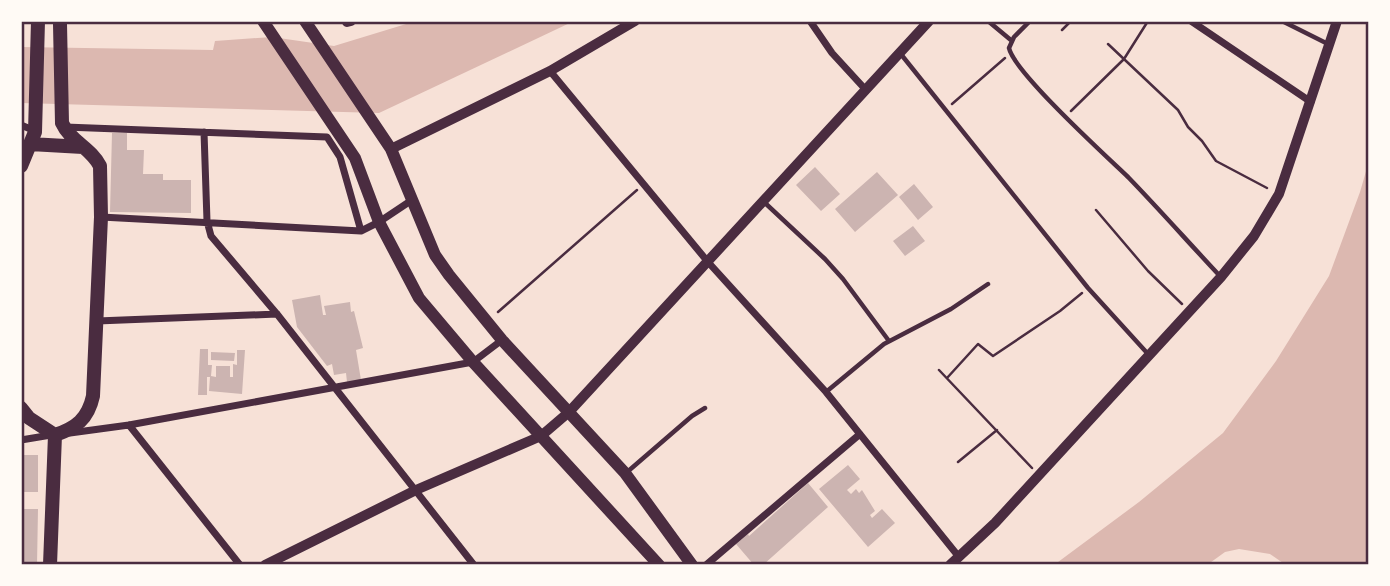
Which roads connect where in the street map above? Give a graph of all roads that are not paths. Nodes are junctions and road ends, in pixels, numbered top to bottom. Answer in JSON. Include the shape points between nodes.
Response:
{"nodes":[{"id":1,"x":37,"y":21,"type":"edge"},
{"id":2,"x":305,"y":21,"type":"edge"},
{"id":3,"x":635,"y":21,"type":"edge"},
{"id":4,"x":810,"y":21,"type":"edge"},
{"id":5,"x":929,"y":21,"type":"edge"},
{"id":6,"x":988,"y":21,"type":"edge"},
{"id":7,"x":1031,"y":21,"type":"edge"},
{"id":8,"x":1191,"y":21,"type":"edge"},
{"id":9,"x":1282,"y":21,"type":"edge"},
{"id":10,"x":1337,"y":21,"type":"edge"},
{"id":11,"x":62,"y":22,"type":"edge"},
{"id":12,"x":264,"y":22,"type":"edge"},
{"id":13,"x":1012,"y":41,"type":"junction"},
{"id":14,"x":1329,"y":45,"type":"junction"},
{"id":15,"x":900,"y":52,"type":"junction"},
{"id":16,"x":550,"y":71,"type":"junction"},
{"id":17,"x":864,"y":89,"type":"junction"},
{"id":18,"x":1311,"y":102,"type":"junction"},
{"id":19,"x":21,"y":125,"type":"edge"},
{"id":20,"x":63,"y":125,"type":"junction"},
{"id":21,"x":204,"y":132,"type":"junction"},
{"id":22,"x":33,"y":138,"type":"junction"},
{"id":23,"x":83,"y":147,"type":"junction"},
{"id":24,"x":391,"y":149,"type":"junction"},
{"id":25,"x":21,"y":166,"type":"edge"},
{"id":26,"x":412,"y":200,"type":"junction"},
{"id":27,"x":763,"y":202,"type":"junction"},
{"id":28,"x":101,"y":217,"type":"junction"},
{"id":29,"x":207,"y":221,"type":"junction"},
{"id":30,"x":379,"y":222,"type":"junction"},
{"id":31,"x":361,"y":231,"type":"junction"},
{"id":32,"x":708,"y":262,"type":"junction"},
{"id":33,"x":1221,"y":277,"type":"junction"},
{"id":34,"x":988,"y":284,"type":"dead end"},
{"id":35,"x":277,"y":314,"type":"junction"},
{"id":36,"x":97,"y":321,"type":"junction"},
{"id":37,"x":502,"y":340,"type":"junction"},
{"id":38,"x":889,"y":341,"type":"junction"},
{"id":39,"x":1148,"y":354,"type":"junction"},
{"id":40,"x":473,"y":362,"type":"junction"},
{"id":41,"x":333,"y":388,"type":"junction"},
{"id":42,"x":826,"y":392,"type":"junction"},
{"id":43,"x":21,"y":408,"type":"edge"},
{"id":44,"x":705,"y":408,"type":"dead end"},
{"id":45,"x":569,"y":412,"type":"junction"},
{"id":46,"x":129,"y":425,"type":"junction"},
{"id":47,"x":860,"y":434,"type":"junction"},
{"id":48,"x":55,"y":435,"type":"junction"},
{"id":49,"x":541,"y":436,"type":"junction"},
{"id":50,"x":21,"y":440,"type":"edge"},
{"id":51,"x":625,"y":473,"type":"junction"},
{"id":52,"x":416,"y":490,"type":"junction"},
{"id":53,"x":959,"y":557,"type":"junction"},
{"id":54,"x":50,"y":565,"type":"edge"},
{"id":55,"x":240,"y":565,"type":"edge"},
{"id":56,"x":265,"y":565,"type":"edge"},
{"id":57,"x":474,"y":565,"type":"edge"},
{"id":58,"x":659,"y":565,"type":"edge"},
{"id":59,"x":692,"y":565,"type":"edge"},
{"id":60,"x":706,"y":565,"type":"edge"},
{"id":61,"x":950,"y":565,"type":"edge"}],
"edges":[{"from":1,"to":11,"type":"main road","via":[[46,26]]},
{"from":1,"to":22,"type":"main road"},
{"from":2,"to":24,"type":"main road"},
{"from":3,"to":16,"type":"street"},
{"from":4,"to":17,"type":"street"},
{"from":5,"to":15,"type":"street"},
{"from":6,"to":13,"type":"lane"},
{"from":7,"to":13,"type":"lane"},
{"from":8,"to":18,"type":"street"},
{"from":9,"to":14,"type":"lane"},
{"from":10,"to":14,"type":"street"},
{"from":11,"to":20,"type":"main road"},
{"from":12,"to":30,"type":"main road","via":[[355,158]]},
{"from":13,"to":33,"type":"lane","via":[[1010,53]]},
{"from":14,"to":18,"type":"street"},
{"from":15,"to":17,"type":"street"},
{"from":15,"to":39,"type":"lane","via":[[1088,288]]},
{"from":16,"to":24,"type":"street"},
{"from":16,"to":32,"type":"street"},
{"from":17,"to":27,"type":"street"},
{"from":18,"to":33,"type":"street","via":[[1279,194],[1255,236]]},
{"from":19,"to":22,"type":"street"},
{"from":20,"to":21,"type":"street"},
{"from":20,"to":23,"type":"main road"},
{"from":21,"to":29,"type":"street"},
{"from":21,"to":31,"type":"street","via":[[327,137],[340,157]]},
{"from":22,"to":23,"type":"main road"},
{"from":22,"to":25,"type":"main road"},
{"from":23,"to":28,"type":"main road","via":[[100,166]]},
{"from":24,"to":26,"type":"main road"},
{"from":26,"to":30,"type":"street"},
{"from":26,"to":37,"type":"main road","via":[[435,255]]},
{"from":27,"to":32,"type":"street"},
{"from":27,"to":38,"type":"lane","via":[[825,259]]},
{"from":28,"to":29,"type":"street"},
{"from":28,"to":36,"type":"main road"},
{"from":29,"to":31,"type":"street"},
{"from":29,"to":35,"type":"street","via":[[211,236]]},
{"from":30,"to":31,"type":"street"},
{"from":30,"to":40,"type":"main road","via":[[419,299]]},
{"from":32,"to":42,"type":"street"},
{"from":32,"to":45,"type":"street"},
{"from":33,"to":39,"type":"street"},
{"from":34,"to":38,"type":"lane"},
{"from":35,"to":36,"type":"street"},
{"from":35,"to":41,"type":"street"},
{"from":36,"to":48,"type":"main road","via":[[91,407],[80,423]]},
{"from":37,"to":40,"type":"street"},
{"from":37,"to":45,"type":"main road"},
{"from":38,"to":42,"type":"lane"},
{"from":39,"to":53,"type":"street"},
{"from":40,"to":41,"type":"street"},
{"from":40,"to":49,"type":"main road"},
{"from":41,"to":46,"type":"street"},
{"from":41,"to":52,"type":"street"},
{"from":42,"to":47,"type":"street"},
{"from":43,"to":48,"type":"main road"},
{"from":44,"to":51,"type":"lane"},
{"from":45,"to":49,"type":"street"},
{"from":45,"to":51,"type":"main road"},
{"from":46,"to":48,"type":"street"},
{"from":46,"to":55,"type":"street"},
{"from":47,"to":53,"type":"street"},
{"from":47,"to":60,"type":"street"},
{"from":48,"to":50,"type":"street"},
{"from":48,"to":54,"type":"main road"},
{"from":49,"to":52,"type":"street"},
{"from":49,"to":58,"type":"main road"},
{"from":51,"to":59,"type":"main road"},
{"from":52,"to":56,"type":"street"},
{"from":52,"to":57,"type":"street"},
{"from":53,"to":61,"type":"street"}]}
